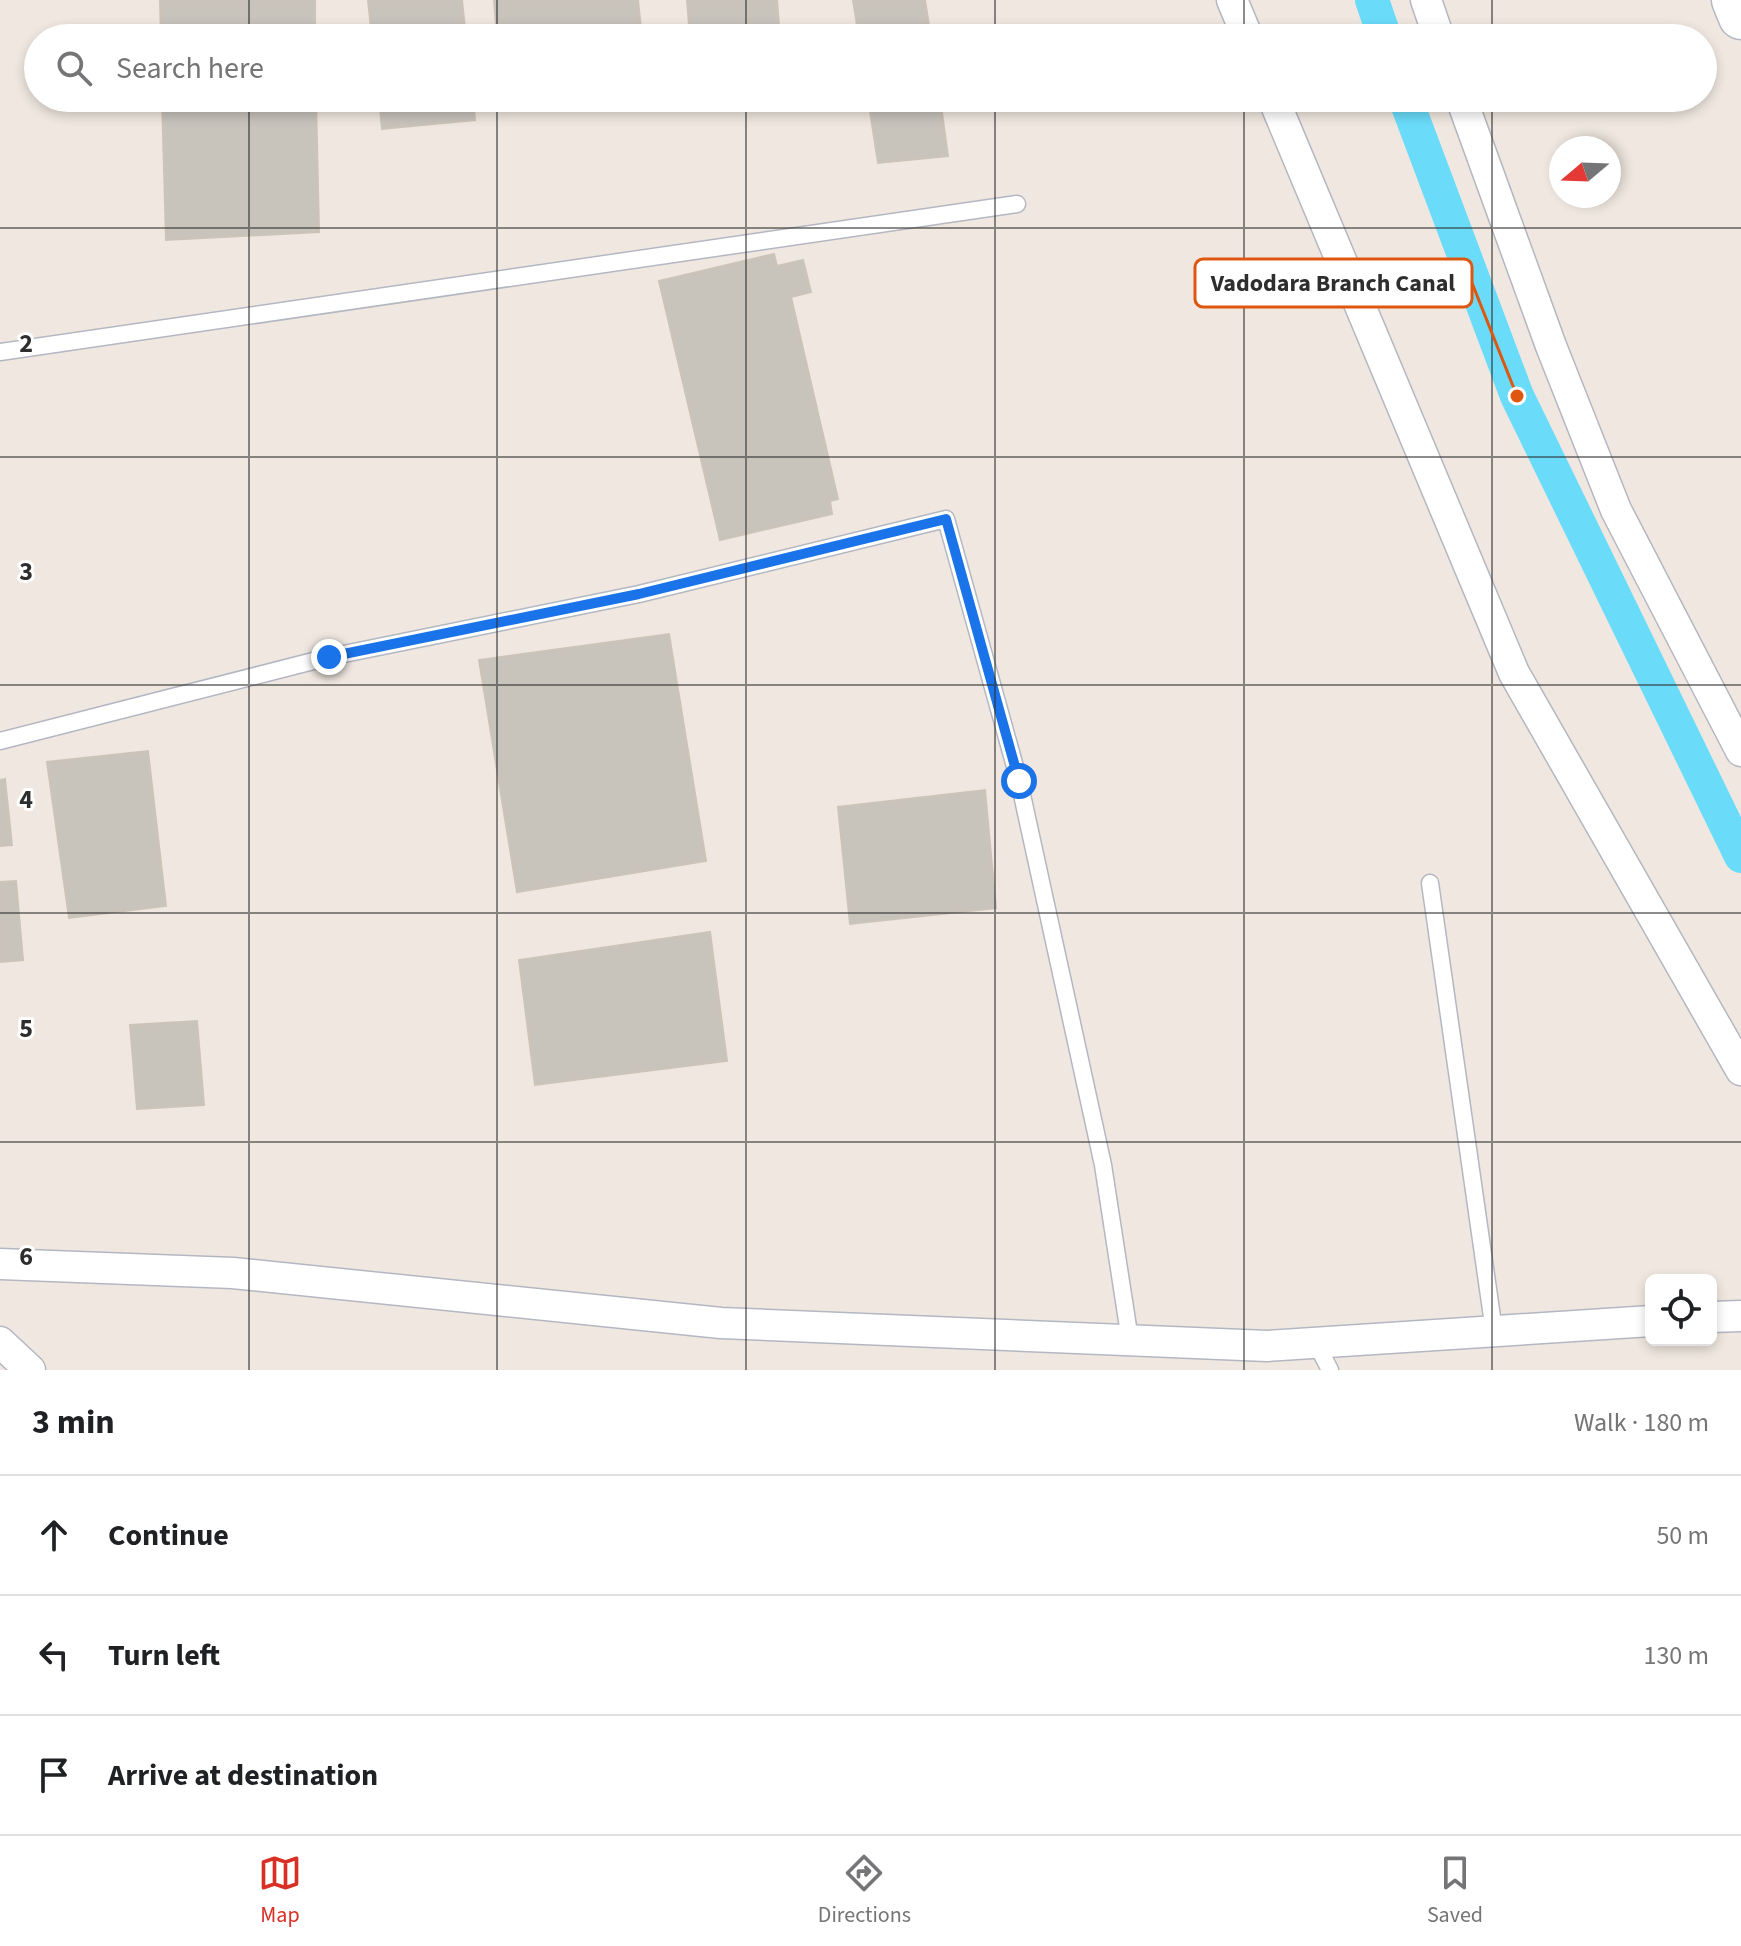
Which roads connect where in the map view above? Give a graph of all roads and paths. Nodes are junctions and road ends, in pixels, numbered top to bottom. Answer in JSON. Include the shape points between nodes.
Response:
{"nodes":[{"id":1,"x":1232,"y":0,"type":"edge"},
{"id":2,"x":1426,"y":0,"type":"edge"},
{"id":3,"x":1734,"y":0,"type":"edge"},
{"id":4,"x":1741,"y":17,"type":"edge"},
{"id":5,"x":1242,"y":24,"type":"edge"},
{"id":6,"x":1434,"y":24,"type":"edge"},
{"id":7,"x":1279,"y":112,"type":"edge"},
{"id":8,"x":1466,"y":112,"type":"edge"},
{"id":9,"x":1017,"y":204,"type":"dead end"},
{"id":10,"x":0,"y":352,"type":"edge"},
{"id":11,"x":0,"y":741,"type":"edge"},
{"id":12,"x":1741,"y":751,"type":"edge"},
{"id":13,"x":1430,"y":883,"type":"dead end"},
{"id":14,"x":1741,"y":1070,"type":"edge"},
{"id":15,"x":0,"y":1264,"type":"edge"},
{"id":16,"x":1741,"y":1316,"type":"edge"},
{"id":17,"x":1717,"y":1317,"type":"edge"},
{"id":18,"x":1645,"y":1321,"type":"edge"},
{"id":19,"x":1494,"y":1331,"type":"junction"},
{"id":20,"x":1130,"y":1340,"type":"junction"},
{"id":21,"x":0,"y":1342,"type":"edge"},
{"id":22,"x":1316,"y":1343,"type":"junction"},
{"id":23,"x":30,"y":1370,"type":"edge"},
{"id":24,"x":1330,"y":1370,"type":"edge"}],
"edges":[{"from":1,"to":5,"type":"street"},
{"from":2,"to":6,"type":"street"},
{"from":3,"to":4,"type":"street"},
{"from":7,"to":14,"type":"street","via":[[1514,673]]},
{"from":8,"to":12,"type":"street","via":[[1616,510]]},
{"from":9,"to":10,"type":"lane"},
{"from":11,"to":20,"type":"lane","via":[[329,657],[639,594],[946,519],[1019,781],[1103,1165]]},
{"from":13,"to":19,"type":"lane"},
{"from":15,"to":20,"type":"street","via":[[233,1273],[721,1323]]},
{"from":16,"to":17,"type":"street"},
{"from":18,"to":19,"type":"street"},
{"from":19,"to":22,"type":"street"},
{"from":20,"to":22,"type":"street"},
{"from":21,"to":23,"type":"street"},
{"from":22,"to":24,"type":"lane"}]}
